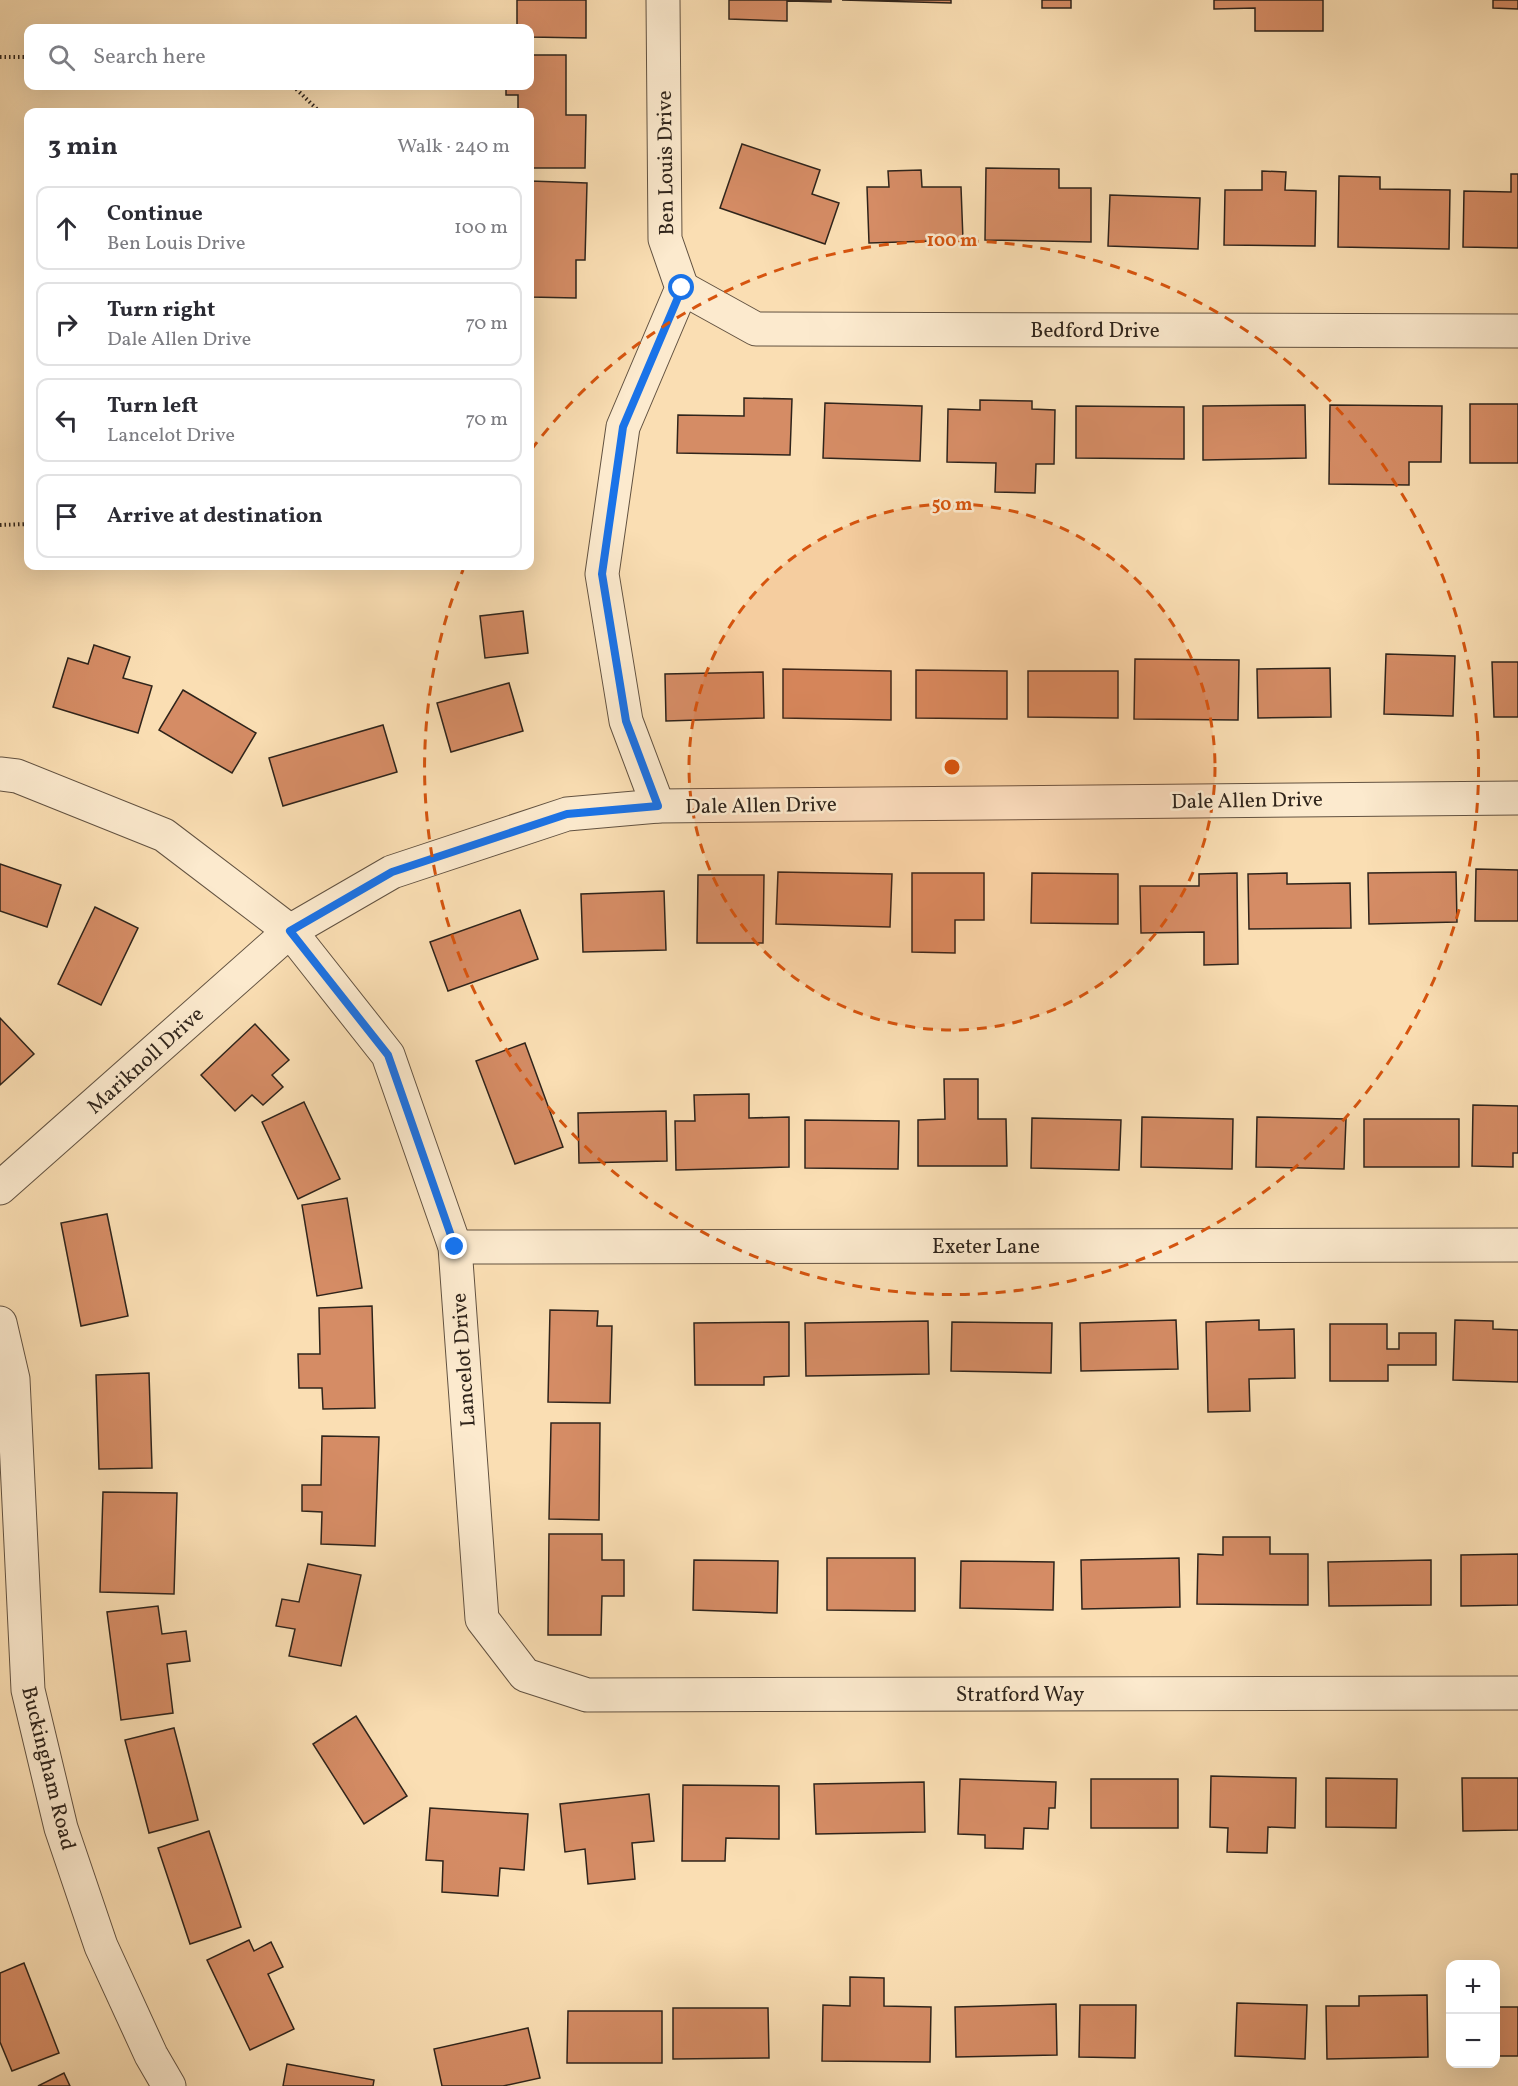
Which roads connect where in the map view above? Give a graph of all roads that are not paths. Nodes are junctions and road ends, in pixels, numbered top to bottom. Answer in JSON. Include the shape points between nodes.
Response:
{"nodes":[{"id":1,"x":663,"y":0,"type":"edge"},
{"id":2,"x":682,"y":288,"type":"junction"},
{"id":3,"x":1518,"y":331,"type":"edge"},
{"id":4,"x":0,"y":774,"type":"edge"},
{"id":5,"x":1518,"y":798,"type":"edge"},
{"id":6,"x":658,"y":806,"type":"junction"},
{"id":7,"x":290,"y":931,"type":"junction"},
{"id":8,"x":0,"y":1188,"type":"edge"},
{"id":9,"x":1518,"y":1245,"type":"edge"},
{"id":10,"x":455,"y":1247,"type":"junction"},
{"id":11,"x":0,"y":1323,"type":"edge"},
{"id":12,"x":525,"y":1675,"type":"joint"},
{"id":13,"x":1518,"y":1694,"type":"edge"},
{"id":14,"x":169,"y":2086,"type":"edge"}],
"edges":[{"from":1,"to":2,"type":"street","name":"Ben Louis Drive","via":[[665,239]]},
{"from":2,"to":3,"type":"street","name":"Bedford Drive","via":[[756,329]]},
{"from":2,"to":6,"type":"street","via":[[623,427],[602,574],[626,721]]},
{"from":4,"to":7,"type":"street","via":[[17,776],[164,835]]},
{"from":5,"to":6,"type":"street","name":"Dale Allen Drive"},
{"from":6,"to":7,"type":"street","name":"Dale Allen Drive","via":[[567,814],[402,868]]},
{"from":7,"to":8,"type":"street","name":"Mariknoll Drive"},
{"from":7,"to":10,"type":"street","name":"Lancelot Drive","via":[[388,1055]]},
{"from":9,"to":10,"type":"street","name":"Exeter Lane"},
{"from":10,"to":12,"type":"street","name":"Lancelot Drive","via":[[482,1619]]},
{"from":11,"to":14,"type":"street","name":"Buckingham Road","via":[[13,1379],[27,1690],[61,1828],[101,1946]]},
{"from":12,"to":13,"type":"street","name":"Stratford Way","via":[[588,1695]]}]}
